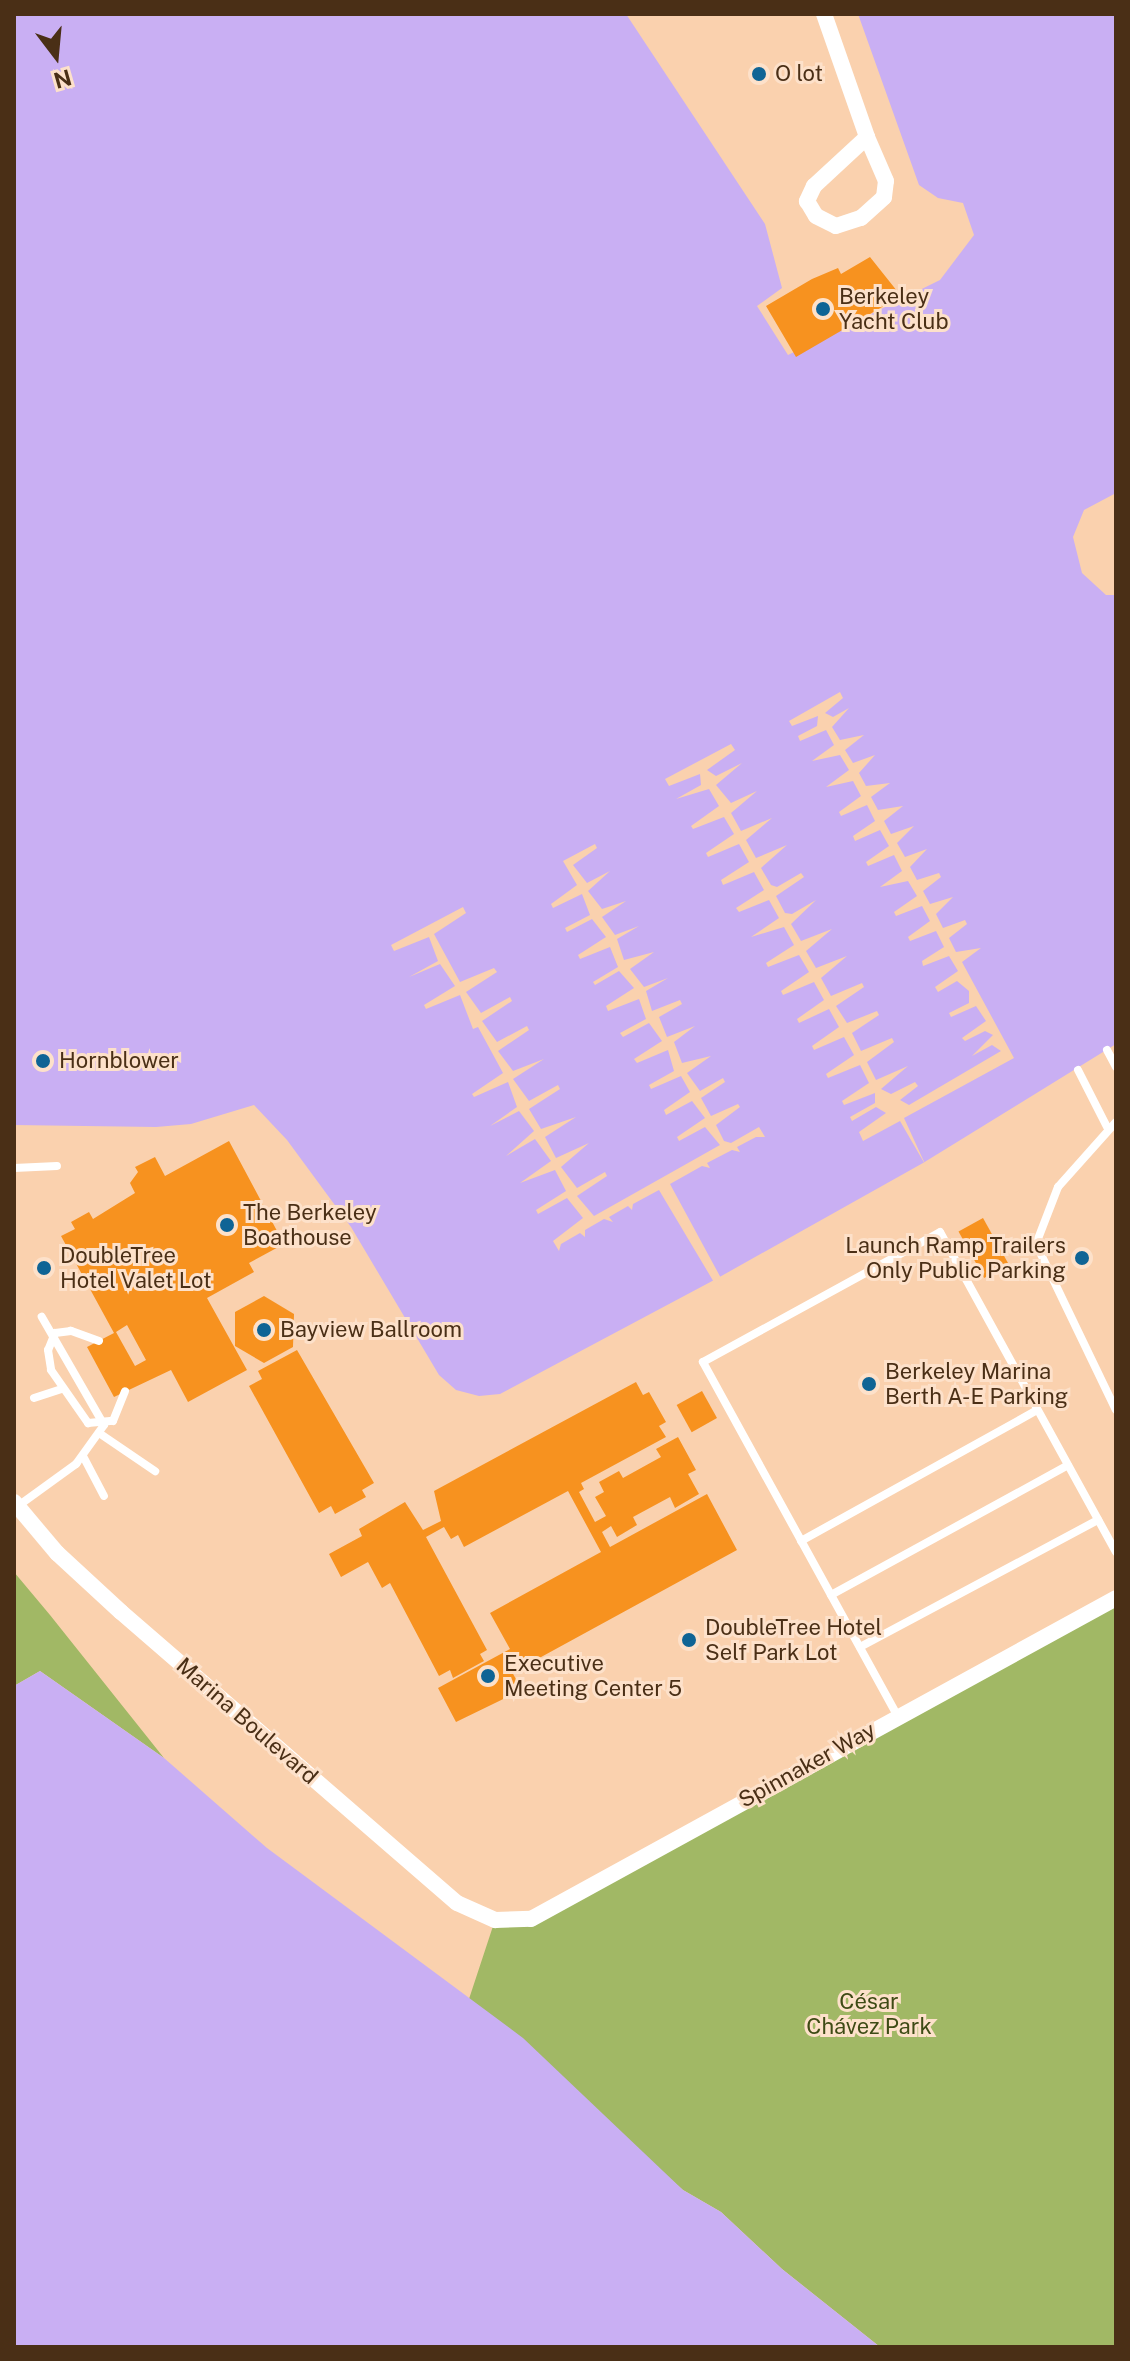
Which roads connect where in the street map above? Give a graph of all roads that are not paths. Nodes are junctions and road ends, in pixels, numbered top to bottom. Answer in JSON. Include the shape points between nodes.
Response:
{"nodes":[{"id":1,"x":824,"y":14,"type":"edge"},
{"id":2,"x":867,"y":137,"type":"junction"},
{"id":3,"x":1107,"y":1050,"type":"dead end"},
{"id":4,"x":1116,"y":1067,"type":"edge"},
{"id":5,"x":1078,"y":1070,"type":"dead end"},
{"id":6,"x":1112,"y":1125,"type":"edge"},
{"id":7,"x":57,"y":1166,"type":"dead end"},
{"id":8,"x":14,"y":1168,"type":"edge"},
{"id":9,"x":42,"y":1317,"type":"dead end"},
{"id":10,"x":55,"y":1333,"type":"junction"},
{"id":11,"x":99,"y":1341,"type":"dead end"},
{"id":12,"x":62,"y":1389,"type":"junction"},
{"id":13,"x":125,"y":1391,"type":"dead end"},
{"id":14,"x":34,"y":1398,"type":"dead end"},
{"id":15,"x":1037,"y":1410,"type":"junction"},
{"id":16,"x":1116,"y":1410,"type":"edge"},
{"id":17,"x":102,"y":1429,"type":"junction"},
{"id":18,"x":83,"y":1456,"type":"junction"},
{"id":19,"x":1068,"y":1465,"type":"junction"},
{"id":20,"x":155,"y":1471,"type":"dead end"},
{"id":21,"x":104,"y":1496,"type":"dead end"},
{"id":22,"x":16,"y":1504,"type":"edge"},
{"id":23,"x":1098,"y":1520,"type":"junction"},
{"id":24,"x":801,"y":1541,"type":"junction"},
{"id":25,"x":1116,"y":1552,"type":"edge"},
{"id":26,"x":831,"y":1595,"type":"junction"},
{"id":27,"x":1116,"y":1598,"type":"edge"},
{"id":28,"x":860,"y":1647,"type":"junction"},
{"id":29,"x":897,"y":1715,"type":"junction"},
{"id":30,"x":495,"y":1920,"type":"joint"}],
"edges":[{"from":1,"to":2,"type":"street"},
{"from":2,"to":2,"type":"street","via":[[886,181],[877,206],[836,226],[816,216],[807,201],[814,186]]},
{"from":3,"to":4,"type":"lane"},
{"from":5,"to":6,"type":"lane"},
{"from":6,"to":16,"type":"lane","via":[[1058,1187],[1036,1244]]},
{"from":7,"to":8,"type":"lane"},
{"from":9,"to":10,"type":"lane"},
{"from":10,"to":11,"type":"lane","via":[[71,1331]]},
{"from":10,"to":12,"type":"lane","via":[[48,1350]]},
{"from":10,"to":17,"type":"lane"},
{"from":12,"to":14,"type":"lane"},
{"from":12,"to":17,"type":"lane","via":[[78,1415]]},
{"from":13,"to":17,"type":"lane","via":[[120,1412]]},
{"from":15,"to":19,"type":"lane"},
{"from":15,"to":24,"type":"lane"},
{"from":15,"to":24,"type":"lane","via":[[940,1232],[703,1362]]},
{"from":17,"to":18,"type":"lane"},
{"from":17,"to":20,"type":"lane"},
{"from":18,"to":21,"type":"lane"},
{"from":18,"to":22,"type":"lane"},
{"from":19,"to":23,"type":"lane"},
{"from":19,"to":26,"type":"lane"},
{"from":22,"to":30,"type":"street","name":"Marina Boulevard","via":[[57,1553],[169,1654],[457,1903]]},
{"from":23,"to":25,"type":"lane"},
{"from":23,"to":28,"type":"lane"},
{"from":24,"to":26,"type":"lane"},
{"from":26,"to":28,"type":"lane"},
{"from":27,"to":29,"type":"street","name":"Spinnaker Way"},
{"from":28,"to":29,"type":"lane"},
{"from":29,"to":30,"type":"street","name":"Spinnaker Way","via":[[531,1919]]}]}
